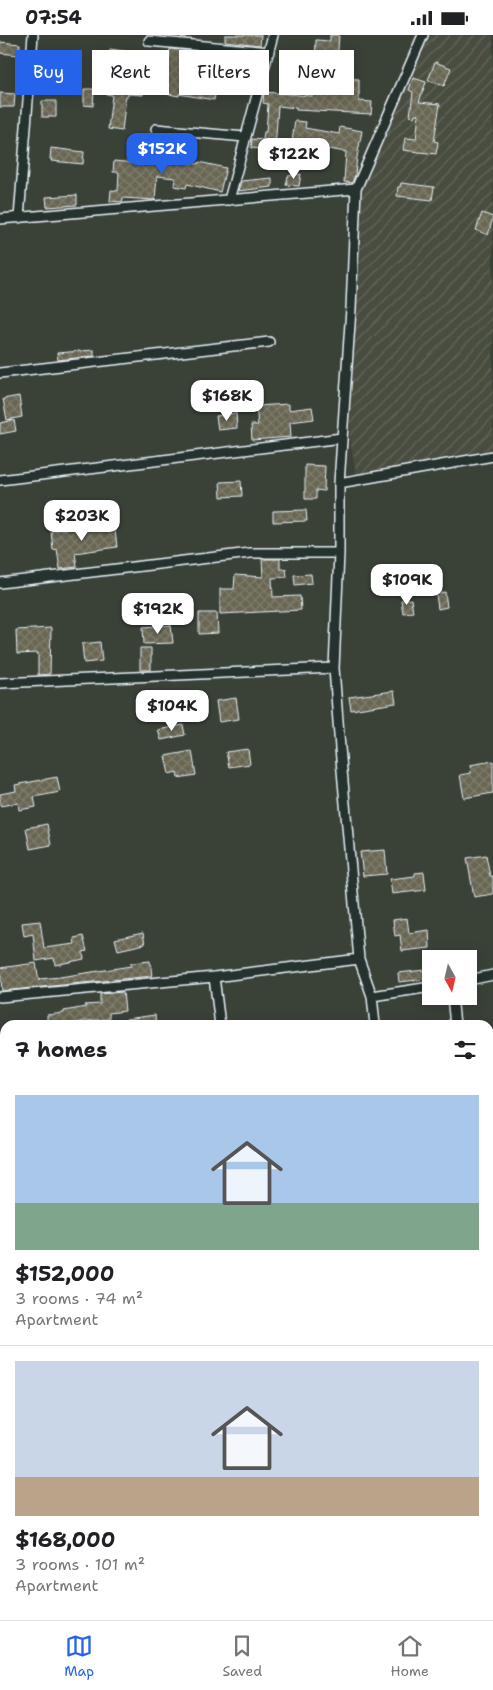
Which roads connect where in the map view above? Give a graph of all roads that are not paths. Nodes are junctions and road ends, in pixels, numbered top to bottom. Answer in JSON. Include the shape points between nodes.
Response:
{"nodes":[{"id":1,"x":33,"y":35,"type":"edge"},
{"id":2,"x":273,"y":35,"type":"edge"},
{"id":3,"x":423,"y":35,"type":"edge"},
{"id":4,"x":149,"y":41,"type":"dead end"},
{"id":5,"x":247,"y":50,"type":"edge"},
{"id":6,"x":269,"y":52,"type":"edge"},
{"id":7,"x":257,"y":95,"type":"edge"},
{"id":8,"x":156,"y":129,"type":"dead end"},
{"id":9,"x":245,"y":137,"type":"junction"},
{"id":10,"x":356,"y":189,"type":"junction"},
{"id":11,"x":229,"y":200,"type":"junction"},
{"id":12,"x":19,"y":218,"type":"junction"},
{"id":13,"x":0,"y":219,"type":"edge"},
{"id":14,"x":268,"y":342,"type":"dead end"},
{"id":15,"x":0,"y":373,"type":"edge"},
{"id":16,"x":342,"y":438,"type":"junction"},
{"id":17,"x":493,"y":456,"type":"edge"},
{"id":18,"x":0,"y":480,"type":"edge"},
{"id":19,"x":338,"y":483,"type":"junction"},
{"id":20,"x":339,"y":553,"type":"junction"},
{"id":21,"x":0,"y":583,"type":"edge"},
{"id":22,"x":334,"y":668,"type":"junction"},
{"id":23,"x":0,"y":683,"type":"edge"},
{"id":24,"x":359,"y":959,"type":"junction"},
{"id":25,"x":493,"y":975,"type":"edge"},
{"id":26,"x":214,"y":977,"type":"junction"},
{"id":27,"x":478,"y":978,"type":"edge"},
{"id":28,"x":422,"y":988,"type":"edge"},
{"id":29,"x":372,"y":996,"type":"junction"},
{"id":30,"x":0,"y":997,"type":"edge"},
{"id":31,"x":453,"y":1005,"type":"edge"},
{"id":32,"x":219,"y":1020,"type":"edge"},
{"id":33,"x":374,"y":1020,"type":"edge"},
{"id":34,"x":454,"y":1020,"type":"edge"}],
"edges":[{"from":1,"to":12,"type":"street"},
{"from":2,"to":6,"type":"street"},
{"from":3,"to":10,"type":"street"},
{"from":4,"to":5,"type":"street"},
{"from":7,"to":9,"type":"street"},
{"from":8,"to":9,"type":"street"},
{"from":9,"to":11,"type":"street"},
{"from":10,"to":11,"type":"street"},
{"from":10,"to":16,"type":"street"},
{"from":11,"to":12,"type":"street"},
{"from":12,"to":13,"type":"street"},
{"from":14,"to":15,"type":"street"},
{"from":16,"to":18,"type":"street"},
{"from":16,"to":19,"type":"street"},
{"from":17,"to":19,"type":"street"},
{"from":19,"to":20,"type":"street"},
{"from":20,"to":21,"type":"street","via":[[250,553]]},
{"from":20,"to":22,"type":"street"},
{"from":22,"to":23,"type":"street"},
{"from":22,"to":24,"type":"street"},
{"from":24,"to":26,"type":"street"},
{"from":24,"to":29,"type":"street"},
{"from":25,"to":27,"type":"street"},
{"from":26,"to":30,"type":"street"},
{"from":26,"to":32,"type":"street"},
{"from":28,"to":29,"type":"street"},
{"from":29,"to":33,"type":"street"},
{"from":31,"to":34,"type":"street"}]}
